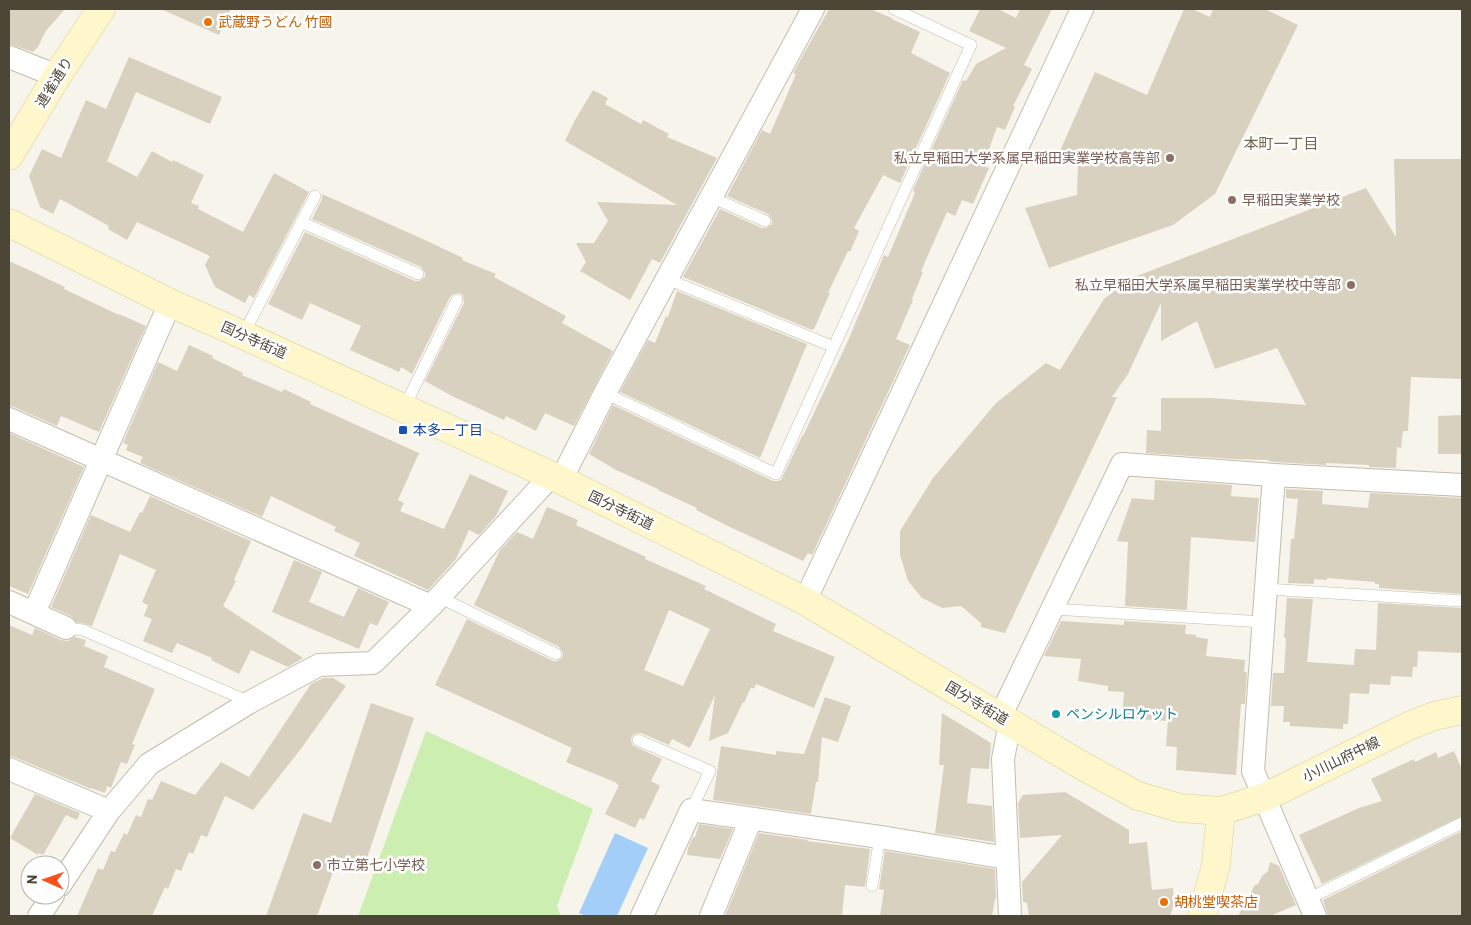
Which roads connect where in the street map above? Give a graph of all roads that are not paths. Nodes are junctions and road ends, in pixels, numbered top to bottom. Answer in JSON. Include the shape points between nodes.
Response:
{"nodes":[{"id":1,"x":101,"y":9,"type":"edge"},
{"id":2,"x":813,"y":9,"type":"edge"},
{"id":3,"x":894,"y":9,"type":"edge"},
{"id":4,"x":1082,"y":9,"type":"edge"},
{"id":5,"x":9,"y":57,"type":"edge"},
{"id":6,"x":57,"y":76,"type":"junction"},
{"id":7,"x":9,"y":156,"type":"edge"},
{"id":8,"x":315,"y":196,"type":"dead end"},
{"id":9,"x":711,"y":197,"type":"junction"},
{"id":10,"x":765,"y":221,"type":"dead end"},
{"id":11,"x":301,"y":222,"type":"junction"},
{"id":12,"x":9,"y":223,"type":"edge"},
{"id":13,"x":418,"y":274,"type":"dead end"},
{"id":14,"x":667,"y":279,"type":"junction"},
{"id":15,"x":456,"y":300,"type":"dead end"},
{"id":16,"x":170,"y":303,"type":"junction"},
{"id":17,"x":243,"y":335,"type":"junction"},
{"id":18,"x":834,"y":347,"type":"junction"},
{"id":19,"x":605,"y":393,"type":"junction"},
{"id":20,"x":404,"y":408,"type":"junction"},
{"id":21,"x":9,"y":419,"type":"edge"},
{"id":22,"x":101,"y":460,"type":"junction"},
{"id":23,"x":1274,"y":475,"type":"junction"},
{"id":24,"x":556,"y":478,"type":"junction"},
{"id":25,"x":1462,"y":485,"type":"edge"},
{"id":26,"x":1266,"y":589,"type":"junction"},
{"id":27,"x":435,"y":601,"type":"junction"},
{"id":28,"x":805,"y":601,"type":"junction"},
{"id":29,"x":9,"y":602,"type":"edge"},
{"id":30,"x":1462,"y":602,"type":"edge"},
{"id":31,"x":1052,"y":609,"type":"junction"},
{"id":32,"x":34,"y":613,"type":"junction"},
{"id":33,"x":1264,"y":622,"type":"junction"},
{"id":34,"x":66,"y":628,"type":"joint"},
{"id":35,"x":556,"y":654,"type":"dead end"},
{"id":36,"x":250,"y":702,"type":"junction"},
{"id":37,"x":1462,"y":710,"type":"edge"},
{"id":38,"x":1005,"y":720,"type":"junction"},
{"id":39,"x":638,"y":740,"type":"dead end"},
{"id":40,"x":9,"y":769,"type":"edge"},
{"id":41,"x":1265,"y":797,"type":"junction"},
{"id":42,"x":691,"y":810,"type":"junction"},
{"id":43,"x":109,"y":811,"type":"junction"},
{"id":44,"x":1221,"y":811,"type":"junction"},
{"id":45,"x":751,"y":819,"type":"junction"},
{"id":46,"x":1462,"y":823,"type":"edge"},
{"id":47,"x":880,"y":837,"type":"junction"},
{"id":48,"x":1007,"y":858,"type":"junction"},
{"id":49,"x":70,"y":870,"type":"edge"},
{"id":50,"x":872,"y":886,"type":"dead end"},
{"id":51,"x":47,"y":905,"type":"edge"},
{"id":52,"x":1311,"y":908,"type":"edge"},
{"id":53,"x":39,"y":916,"type":"edge"},
{"id":54,"x":642,"y":916,"type":"edge"},
{"id":55,"x":711,"y":916,"type":"edge"},
{"id":56,"x":1010,"y":916,"type":"edge"},
{"id":57,"x":1202,"y":916,"type":"edge"}],
"edges":[{"from":1,"to":6,"type":"main road","name":"連雀通り"},
{"from":2,"to":9,"type":"street"},
{"from":3,"to":18,"type":"lane","via":[[971,45]]},
{"from":4,"to":28,"type":"street"},
{"from":5,"to":6,"type":"street"},
{"from":6,"to":7,"type":"main road","name":"連雀通り"},
{"from":8,"to":11,"type":"lane"},
{"from":9,"to":10,"type":"lane"},
{"from":9,"to":14,"type":"street"},
{"from":11,"to":13,"type":"lane"},
{"from":11,"to":17,"type":"lane"},
{"from":12,"to":16,"type":"main road","name":"国分寺街道"},
{"from":14,"to":18,"type":"lane"},
{"from":14,"to":19,"type":"street"},
{"from":15,"to":20,"type":"lane"},
{"from":16,"to":17,"type":"main road","name":"国分寺街道"},
{"from":16,"to":22,"type":"street"},
{"from":17,"to":20,"type":"main road","name":"国分寺街道"},
{"from":18,"to":19,"type":"lane","via":[[776,474]]},
{"from":19,"to":24,"type":"street"},
{"from":20,"to":24,"type":"main road","name":"国分寺街道"},
{"from":21,"to":22,"type":"street"},
{"from":22,"to":27,"type":"street"},
{"from":22,"to":32,"type":"street"},
{"from":23,"to":25,"type":"street"},
{"from":23,"to":26,"type":"street"},
{"from":23,"to":31,"type":"street","via":[[1122,464]]},
{"from":24,"to":27,"type":"street"},
{"from":24,"to":28,"type":"main road","name":"国分寺街道"},
{"from":26,"to":30,"type":"lane"},
{"from":26,"to":33,"type":"street"},
{"from":27,"to":35,"type":"lane"},
{"from":27,"to":36,"type":"street","via":[[373,663],[319,666]]},
{"from":28,"to":38,"type":"main road","name":"国分寺街道"},
{"from":29,"to":32,"type":"street"},
{"from":31,"to":33,"type":"lane"},
{"from":31,"to":38,"type":"street"},
{"from":32,"to":34,"type":"street"},
{"from":33,"to":41,"type":"street","via":[[1253,771]]},
{"from":34,"to":36,"type":"lane","via":[[83,630]]},
{"from":36,"to":43,"type":"street","via":[[149,764]]},
{"from":37,"to":41,"type":"main road","name":"小川山府中線","via":[[1409,726]]},
{"from":38,"to":44,"type":"main road","name":"国分寺街道","via":[[1138,796],[1180,808]]},
{"from":38,"to":48,"type":"street","via":[[1003,759]]},
{"from":39,"to":42,"type":"lane","via":[[710,771]]},
{"from":40,"to":43,"type":"street"},
{"from":41,"to":44,"type":"main road","name":"小川山府中線"},
{"from":41,"to":52,"type":"street"},
{"from":42,"to":45,"type":"street"},
{"from":42,"to":54,"type":"street"},
{"from":43,"to":49,"type":"street"},
{"from":44,"to":57,"type":"main road","via":[[1216,865]]},
{"from":45,"to":47,"type":"street"},
{"from":45,"to":55,"type":"street"},
{"from":46,"to":52,"type":"lane"},
{"from":47,"to":48,"type":"street"},
{"from":47,"to":50,"type":"lane"},
{"from":48,"to":56,"type":"street"},
{"from":51,"to":53,"type":"street"}]}
